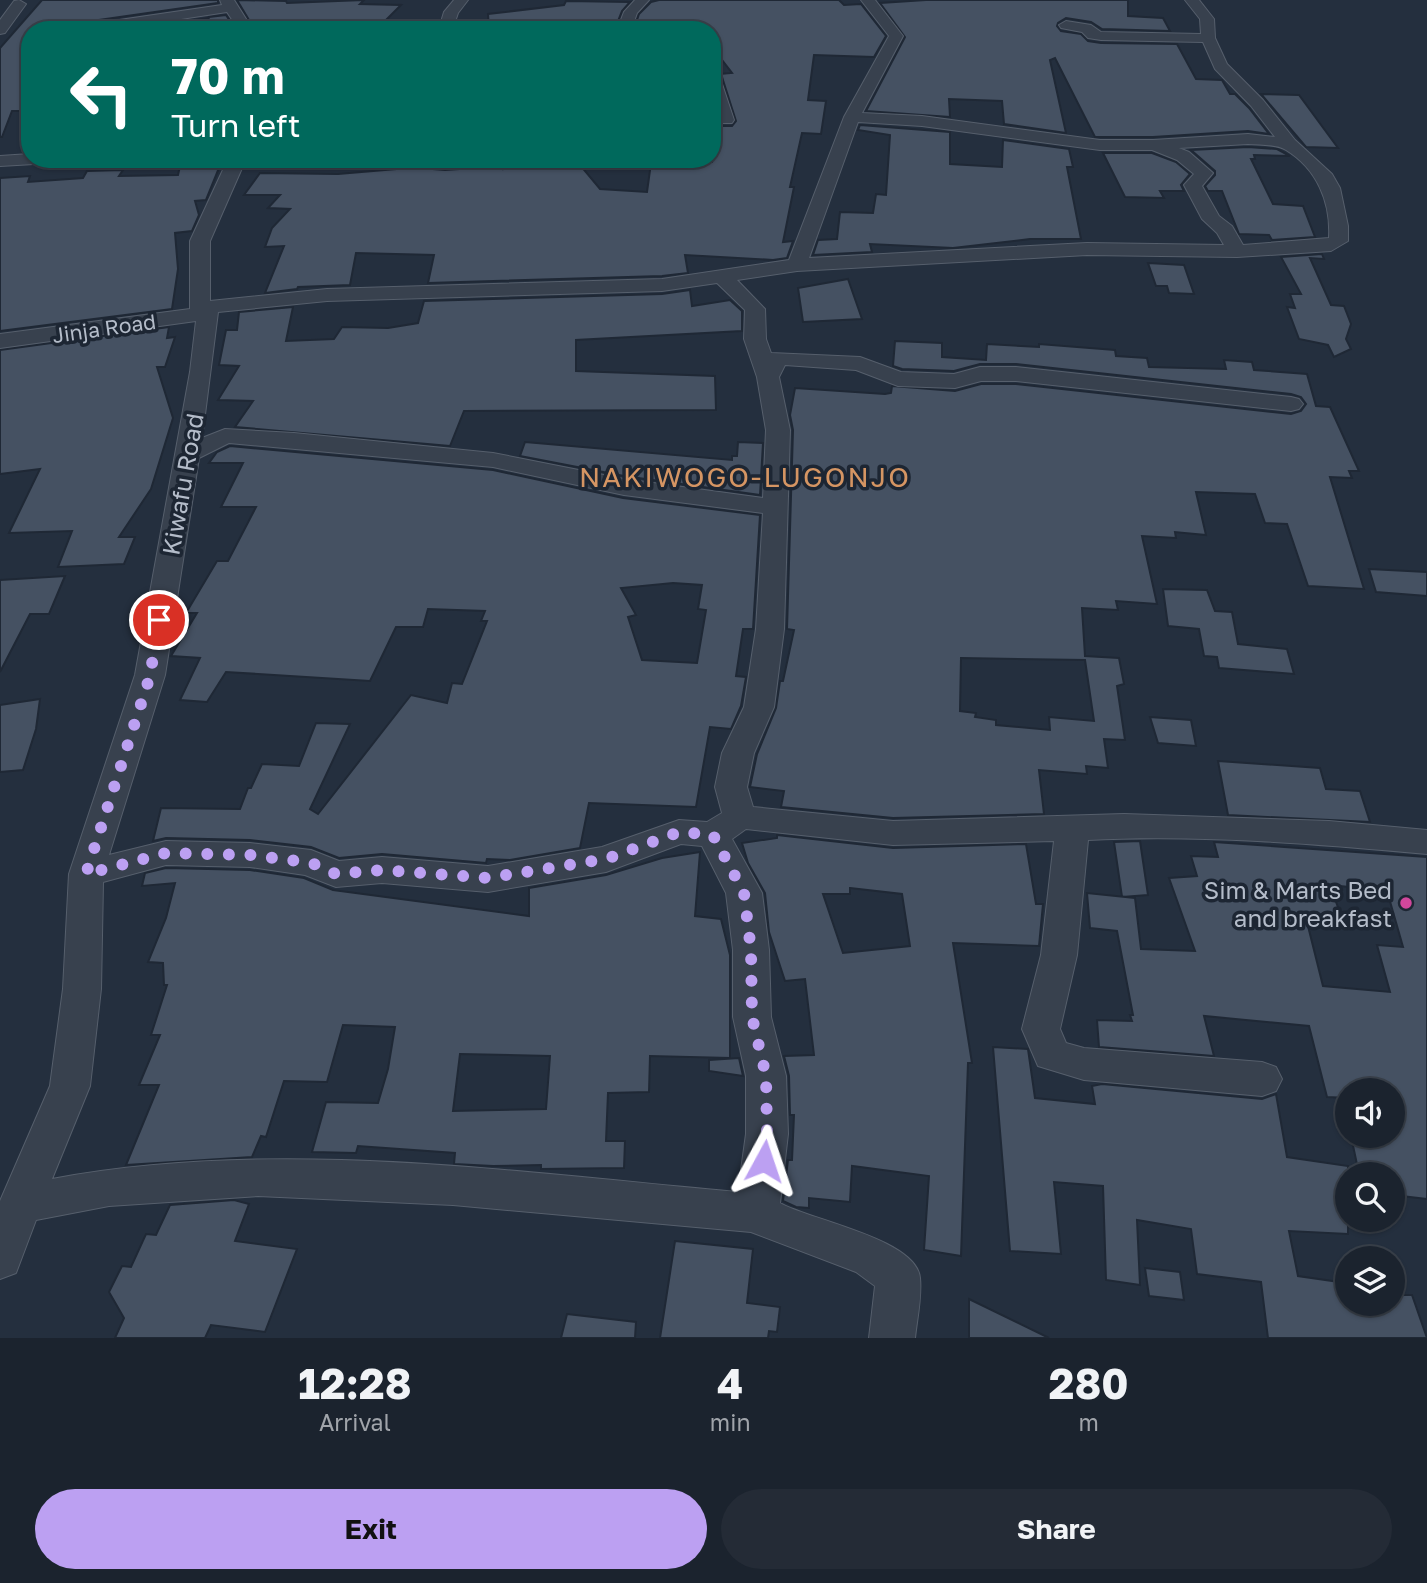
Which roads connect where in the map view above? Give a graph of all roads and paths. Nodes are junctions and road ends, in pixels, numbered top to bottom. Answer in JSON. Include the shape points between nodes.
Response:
{"nodes":[{"id":1,"x":642,"y":0,"type":"edge"},
{"id":2,"x":867,"y":0,"type":"edge"},
{"id":3,"x":1192,"y":0,"type":"edge"},
{"id":4,"x":465,"y":2,"type":"edge"},
{"id":5,"x":19,"y":4,"type":"dead end"},
{"id":6,"x":228,"y":4,"type":"edge"},
{"id":7,"x":132,"y":21,"type":"edge"},
{"id":8,"x":242,"y":21,"type":"edge"},
{"id":9,"x":448,"y":21,"type":"edge"},
{"id":10,"x":628,"y":21,"type":"edge"},
{"id":11,"x":1066,"y":25,"type":"dead end"},
{"id":12,"x":0,"y":30,"type":"edge"},
{"id":13,"x":1208,"y":38,"type":"junction"},
{"id":14,"x":721,"y":106,"type":"edge"},
{"id":15,"x":852,"y":117,"type":"junction"},
{"id":16,"x":726,"y":121,"type":"dead end"},
{"id":17,"x":1289,"y":144,"type":"junction"},
{"id":18,"x":1153,"y":145,"type":"junction"},
{"id":19,"x":21,"y":160,"type":"edge"},
{"id":20,"x":0,"y":161,"type":"edge"},
{"id":21,"x":233,"y":168,"type":"edge"},
{"id":22,"x":1237,"y":251,"type":"junction"},
{"id":23,"x":797,"y":265,"type":"junction"},
{"id":24,"x":722,"y":276,"type":"junction"},
{"id":25,"x":204,"y":311,"type":"junction"},
{"id":26,"x":0,"y":341,"type":"edge"},
{"id":27,"x":768,"y":377,"type":"junction"},
{"id":28,"x":1291,"y":404,"type":"dead end"},
{"id":29,"x":185,"y":455,"type":"junction"},
{"id":30,"x":776,"y":507,"type":"junction"},
{"id":31,"x":727,"y":826,"type":"junction"},
{"id":32,"x":1072,"y":829,"type":"junction"},
{"id":33,"x":1427,"y":842,"type":"edge"},
{"id":34,"x":86,"y":874,"type":"junction"},
{"id":35,"x":1262,"y":1079,"type":"dead end"},
{"id":36,"x":20,"y":1204,"type":"junction"},
{"id":37,"x":757,"y":1213,"type":"junction"},
{"id":38,"x":0,"y":1258,"type":"edge"},
{"id":39,"x":892,"y":1338,"type":"edge"}],
"edges":[{"from":1,"to":10,"type":"street"},
{"from":2,"to":15,"type":"street","via":[[895,36]]},
{"from":3,"to":13,"type":"street","via":[[1204,12]]},
{"from":4,"to":9,"type":"street","via":[[451,12]]},
{"from":5,"to":12,"type":"street"},
{"from":6,"to":7,"type":"street"},
{"from":6,"to":8,"type":"street"},
{"from":11,"to":13,"type":"street","via":[[1101,36]]},
{"from":13,"to":17,"type":"street","via":[[1220,66]]},
{"from":14,"to":16,"type":"street"},
{"from":15,"to":18,"type":"street","via":[[922,121],[1100,145]]},
{"from":15,"to":23,"type":"street"},
{"from":17,"to":18,"type":"street","via":[[1248,139]]},
{"from":17,"to":22,"type":"street","name":"Jinja Road","via":[[1323,174],[1331,188],[1338,241]]},
{"from":18,"to":22,"type":"street","via":[[1183,156],[1203,173],[1193,185],[1211,219],[1225,230]]},
{"from":19,"to":20,"type":"street"},
{"from":21,"to":25,"type":"street","name":"Kiwafu Road","via":[[200,242]]},
{"from":22,"to":23,"type":"street","name":"Jinja Road","via":[[1087,248]]},
{"from":23,"to":24,"type":"street","name":"Jinja Road"},
{"from":24,"to":25,"type":"street","name":"Jinja Road","via":[[597,289],[327,295]]},
{"from":24,"to":27,"type":"street","via":[[755,309],[755,339]]},
{"from":25,"to":26,"type":"street","name":"Jinja Road"},
{"from":25,"to":29,"type":"street","name":"Kiwafu Road","via":[[201,372]]},
{"from":27,"to":28,"type":"street","via":[[777,358],[860,364],[898,379],[956,381],[979,374],[1016,374]]},
{"from":27,"to":30,"type":"street","via":[[778,430]]},
{"from":29,"to":30,"type":"street","via":[[225,436],[294,440],[493,460],[624,487]]},
{"from":29,"to":34,"type":"street","name":"Kiwafu Road","via":[[150,676]]},
{"from":30,"to":31,"type":"street","via":[[771,629],[759,707],[738,753]]},
{"from":31,"to":32,"type":"street","via":[[893,833]]},
{"from":31,"to":34,"type":"street","via":[[679,832],[606,859],[488,878],[382,870],[336,874],[312,863],[250,855],[166,853]]},
{"from":31,"to":37,"type":"street","via":[[744,893],[752,1017],[766,1076],[767,1134]]},
{"from":32,"to":33,"type":"street","via":[[1124,826],[1315,832]]},
{"from":32,"to":35,"type":"street","via":[[1064,919],[1041,1029],[1052,1055],[1084,1064]]},
{"from":34,"to":36,"type":"street","name":"Kiwafu Road","via":[[82,989],[70,1086]]},
{"from":36,"to":37,"type":"street","via":[[109,1187],[258,1177],[453,1186]]},
{"from":36,"to":38,"type":"street","name":"Kiwafu Road"},
{"from":37,"to":39,"type":"street","via":[[870,1257],[898,1276]]}]}
